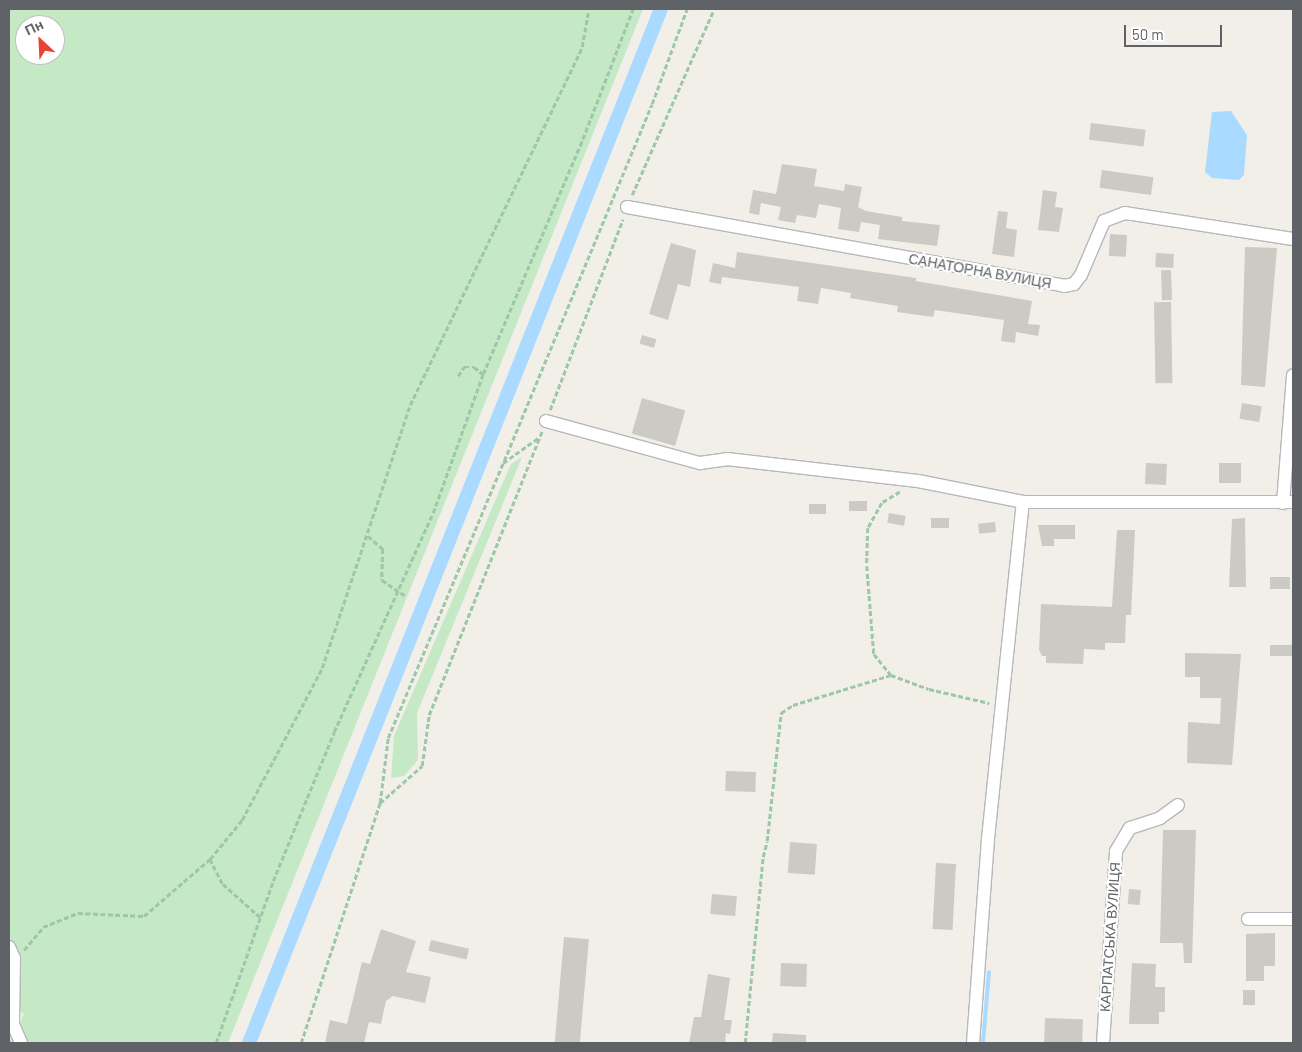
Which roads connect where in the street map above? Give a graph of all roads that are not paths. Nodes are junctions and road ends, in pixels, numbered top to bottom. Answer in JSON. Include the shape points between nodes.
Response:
{"nodes":[{"id":1,"x":627,"y":207,"type":"dead end"},
{"id":2,"x":1293,"y":239,"type":"edge"},
{"id":3,"x":1293,"y":374,"type":"edge"},
{"id":4,"x":546,"y":421,"type":"road end"},
{"id":5,"x":1023,"y":502,"type":"junction"},
{"id":6,"x":1288,"y":502,"type":"edge"},
{"id":7,"x":1178,"y":804,"type":"dead end"},
{"id":8,"x":1248,"y":919,"type":"dead end"},
{"id":9,"x":1293,"y":919,"type":"edge"},
{"id":10,"x":11,"y":952,"type":"edge"},
{"id":11,"x":21,"y":1043,"type":"edge"},
{"id":12,"x":973,"y":1043,"type":"edge"},
{"id":13,"x":1103,"y":1043,"type":"edge"}],
"edges":[{"from":1,"to":2,"type":"street","name":"САНАТОРНА ВУЛИЦЯ","via":[[1064,286],[1074,284],[1081,275],[1104,221],[1125,213]]},
{"from":3,"to":6,"type":"street"},
{"from":4,"to":5,"type":"street","via":[[700,463],[727,459],[918,481]]},
{"from":5,"to":6,"type":"street"},
{"from":5,"to":12,"type":"street","via":[[1001,706]]},
{"from":7,"to":13,"type":"street","name":"КАРПАТСЬКА ВУЛИЦЯ","via":[[1160,818],[1130,828],[1116,851]]},
{"from":8,"to":9,"type":"street"},
{"from":10,"to":11,"type":"street","via":[[13,1024]]}]}
